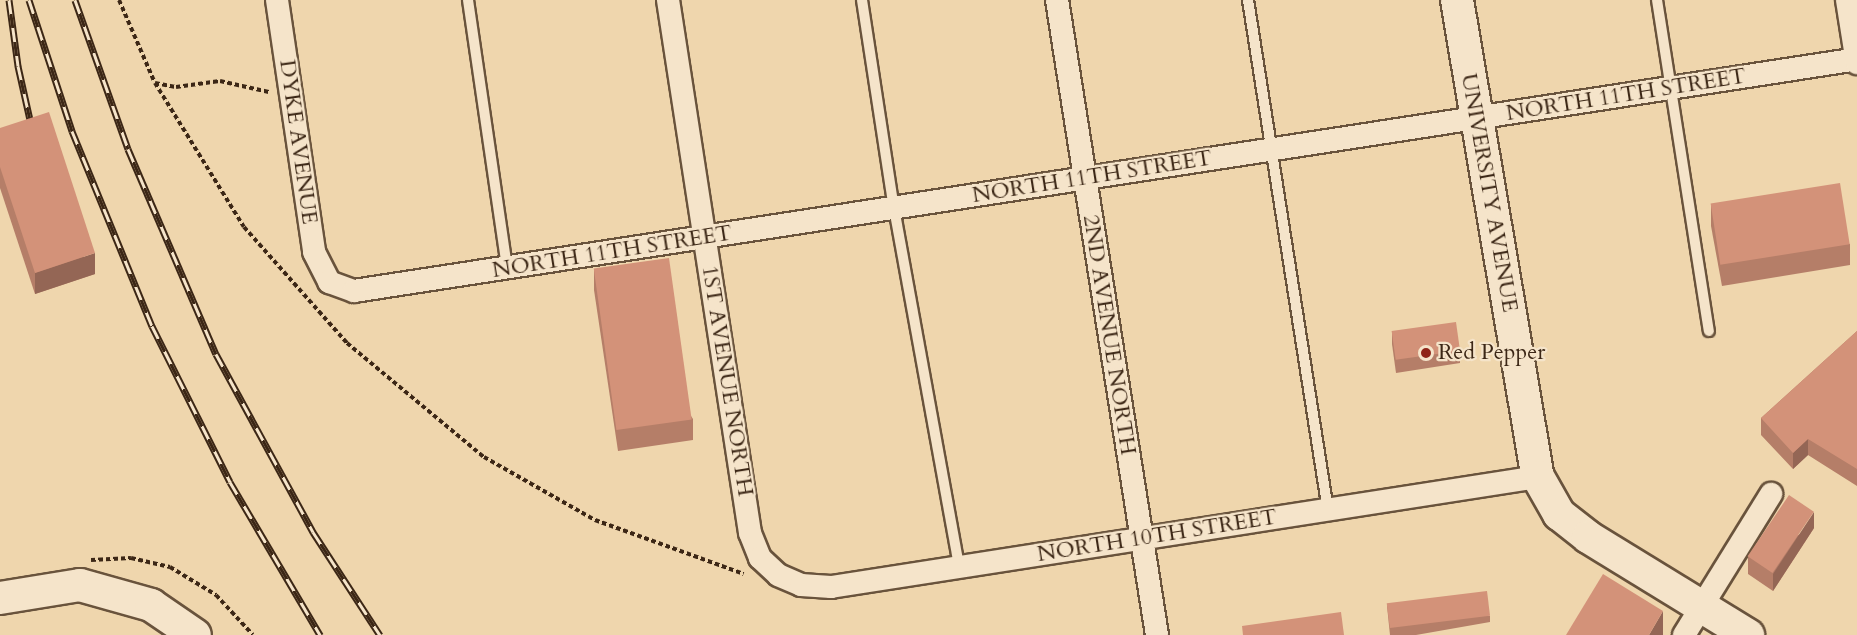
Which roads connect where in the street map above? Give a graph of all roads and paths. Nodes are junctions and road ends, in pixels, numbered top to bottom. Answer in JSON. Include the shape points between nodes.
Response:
{"nodes":[{"id":1,"x":119,"y":0,"type":"edge"},
{"id":2,"x":277,"y":0,"type":"edge"},
{"id":3,"x":468,"y":0,"type":"edge"},
{"id":4,"x":668,"y":0,"type":"edge"},
{"id":5,"x":862,"y":0,"type":"edge"},
{"id":6,"x":1057,"y":0,"type":"edge"},
{"id":7,"x":1248,"y":0,"type":"edge"},
{"id":8,"x":1457,"y":0,"type":"edge"},
{"id":9,"x":1658,"y":0,"type":"edge"},
{"id":10,"x":1847,"y":0,"type":"edge"},
{"id":11,"x":1857,"y":60,"type":"edge"},
{"id":12,"x":155,"y":83,"type":"junction"},
{"id":13,"x":1671,"y":88,"type":"junction"},
{"id":14,"x":291,"y":94,"type":"junction"},
{"id":15,"x":1476,"y":118,"type":"junction"},
{"id":16,"x":1271,"y":149,"type":"junction"},
{"id":17,"x":1084,"y":178,"type":"junction"},
{"id":18,"x":894,"y":208,"type":"junction"},
{"id":19,"x":705,"y":238,"type":"junction"},
{"id":20,"x":507,"y":268,"type":"junction"},
{"id":21,"x":329,"y":282,"type":"joint"},
{"id":22,"x":1709,"y":331,"type":"dead end"},
{"id":23,"x":1538,"y":477,"type":"junction"},
{"id":24,"x":1771,"y":494,"type":"dead end"},
{"id":25,"x":1328,"y":510,"type":"junction"},
{"id":26,"x":1141,"y":538,"type":"junction"},
{"id":27,"x":83,"y":561,"type":"dead end"},
{"id":28,"x":959,"y":567,"type":"junction"},
{"id":29,"x":778,"y":575,"type":"junction"},
{"id":30,"x":0,"y":598,"type":"edge"},
{"id":31,"x":1701,"y":607,"type":"junction"},
{"id":32,"x":195,"y":635,"type":"edge"},
{"id":33,"x":253,"y":635,"type":"edge"},
{"id":34,"x":1157,"y":635,"type":"edge"},
{"id":35,"x":1684,"y":635,"type":"edge"},
{"id":36,"x":1748,"y":635,"type":"edge"}],
"edges":[{"from":1,"to":12,"type":"path"},
{"from":2,"to":14,"type":"street","name":"DYKE AVENUE"},
{"from":3,"to":20,"type":"lane"},
{"from":4,"to":19,"type":"street","name":"1ST AVENUE NORTH"},
{"from":5,"to":18,"type":"lane"},
{"from":6,"to":17,"type":"street","name":"2ND AVENUE NORTH"},
{"from":7,"to":16,"type":"lane"},
{"from":8,"to":15,"type":"street","name":"UNIVERSITY AVENUE"},
{"from":9,"to":13,"type":"lane"},
{"from":10,"to":11,"type":"street"},
{"from":11,"to":13,"type":"street","name":"NORTH 11TH STREET"},
{"from":12,"to":14,"type":"path","via":[[176,87],[220,81],[260,92]]},
{"from":12,"to":29,"type":"path","via":[[244,227],[347,343],[484,457],[595,520],[767,582]]},
{"from":13,"to":15,"type":"street","name":"NORTH 11TH STREET"},
{"from":13,"to":22,"type":"lane"},
{"from":14,"to":21,"type":"street","name":"DYKE AVENUE","via":[[314,252]]},
{"from":15,"to":16,"type":"street","name":"NORTH 11TH STREET"},
{"from":15,"to":23,"type":"street","name":"UNIVERSITY AVENUE"},
{"from":16,"to":17,"type":"street","name":"NORTH 11TH STREET"},
{"from":16,"to":25,"type":"lane"},
{"from":17,"to":18,"type":"street","name":"NORTH 11TH STREET"},
{"from":17,"to":26,"type":"street","name":"2ND AVENUE NORTH"},
{"from":18,"to":19,"type":"street","name":"NORTH 11TH STREET"},
{"from":18,"to":28,"type":"lane"},
{"from":19,"to":20,"type":"street","name":"NORTH 11TH STREET"},
{"from":19,"to":29,"type":"street","name":"1ST AVENUE NORTH","via":[[750,533],[760,558]]},
{"from":20,"to":21,"type":"street","name":"NORTH 11TH STREET","via":[[354,291]]},
{"from":23,"to":25,"type":"street","name":"NORTH 10TH STREET"},
{"from":23,"to":31,"type":"street","name":"UNIVERSITY AVENUE","via":[[1559,514],[1588,537]]},
{"from":24,"to":31,"type":"street"},
{"from":25,"to":26,"type":"street","name":"NORTH 10TH STREET"},
{"from":26,"to":28,"type":"street","name":"NORTH 10TH STREET"},
{"from":26,"to":34,"type":"street","name":"2ND AVENUE NORTH"},
{"from":27,"to":33,"type":"path","via":[[131,558],[170,567],[216,595]]},
{"from":28,"to":29,"type":"street","name":"NORTH 10TH STREET","via":[[831,587],[801,585]]},
{"from":30,"to":32,"type":"street","via":[[80,585],[151,605]]},
{"from":31,"to":35,"type":"street"},
{"from":31,"to":36,"type":"street","name":"UNIVERSITY AVENUE"}]}
